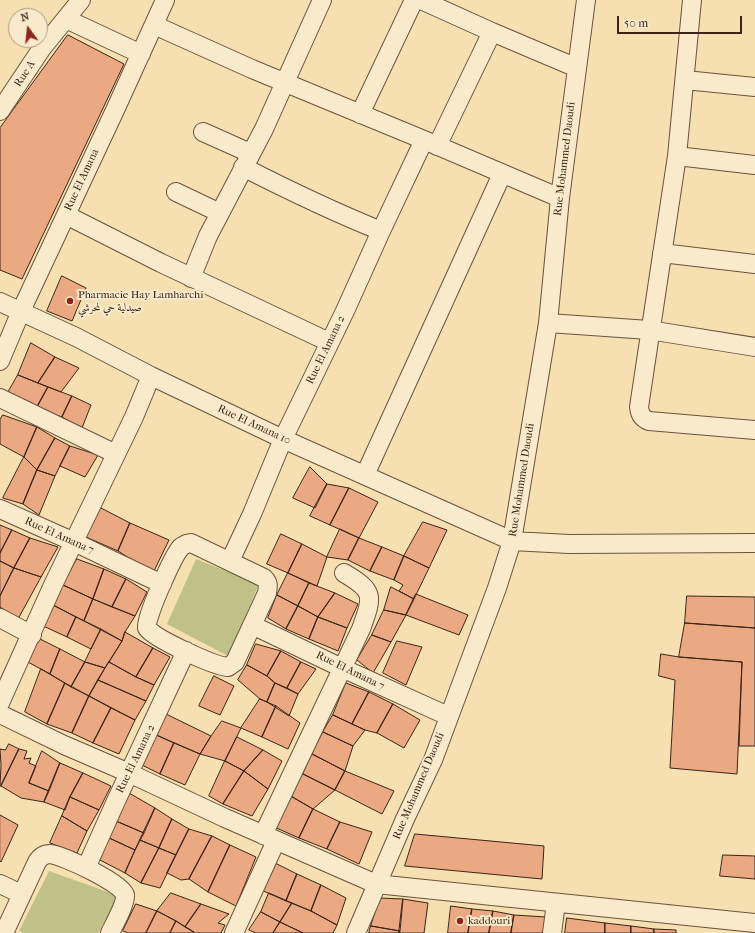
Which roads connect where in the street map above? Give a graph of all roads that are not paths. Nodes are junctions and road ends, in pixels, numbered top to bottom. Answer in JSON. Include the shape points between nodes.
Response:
{"nodes":[{"id":1,"x":81,"y":0,"type":"edge"},
{"id":2,"x":166,"y":0,"type":"edge"},
{"id":3,"x":322,"y":0,"type":"edge"},
{"id":4,"x":414,"y":0,"type":"edge"},
{"id":5,"x":421,"y":0,"type":"edge"},
{"id":6,"x":586,"y":0,"type":"edge"},
{"id":7,"x":692,"y":0,"type":"edge"},
{"id":8,"x":66,"y":19,"type":"junction"},
{"id":9,"x":154,"y":25,"type":"junction"},
{"id":10,"x":492,"y":32,"type":"junction"},
{"id":11,"x":141,"y":54,"type":"junction"},
{"id":12,"x":577,"y":68,"type":"junction"},
{"id":13,"x":685,"y":80,"type":"junction"},
{"id":14,"x":285,"y":82,"type":"junction"},
{"id":15,"x":755,"y":87,"type":"edge"},
{"id":16,"x":0,"y":111,"type":"edge"},
{"id":17,"x":360,"y":114,"type":"junction"},
{"id":18,"x":203,"y":132,"type":"dead end"},
{"id":19,"x":431,"y":143,"type":"junction"},
{"id":20,"x":677,"y":156,"type":"junction"},
{"id":21,"x":247,"y":160,"type":"junction"},
{"id":22,"x":755,"y":165,"type":"edge"},
{"id":23,"x":502,"y":174,"type":"junction"},
{"id":24,"x":176,"y":192,"type":"dead end"},
{"id":25,"x":560,"y":198,"type":"junction"},
{"id":26,"x":220,"y":213,"type":"junction"},
{"id":27,"x":66,"y":215,"type":"junction"},
{"id":28,"x":381,"y":231,"type":"junction"},
{"id":29,"x":662,"y":253,"type":"junction"},
{"id":30,"x":755,"y":264,"type":"edge"},
{"id":31,"x":191,"y":278,"type":"junction"},
{"id":32,"x":0,"y":302,"type":"edge"},
{"id":33,"x":21,"y":311,"type":"junction"},
{"id":34,"x":548,"y":322,"type":"junction"},
{"id":35,"x":649,"y":330,"type":"junction"},
{"id":36,"x":329,"y":342,"type":"junction"},
{"id":37,"x":755,"y":347,"type":"edge"},
{"id":38,"x":0,"y":361,"type":"edge"},
{"id":39,"x":151,"y":376,"type":"junction"},
{"id":40,"x":0,"y":398,"type":"edge"},
{"id":41,"x":755,"y":430,"type":"edge"},
{"id":42,"x":283,"y":439,"type":"junction"},
{"id":43,"x":116,"y":454,"type":"junction"},
{"id":44,"x":364,"y":475,"type":"junction"},
{"id":45,"x":0,"y":509,"type":"edge"},
{"id":46,"x":512,"y":541,"type":"junction"},
{"id":47,"x":74,"y":542,"type":"junction"},
{"id":48,"x":755,"y":543,"type":"edge"},
{"id":49,"x":230,"y":561,"type":"junction"},
{"id":50,"x":344,"y":573,"type":"dead end"},
{"id":51,"x":162,"y":584,"type":"junction"},
{"id":52,"x":0,"y":618,"type":"edge"},
{"id":53,"x":252,"y":625,"type":"junction"},
{"id":54,"x":32,"y":634,"type":"junction"},
{"id":55,"x":186,"y":651,"type":"junction"},
{"id":56,"x":342,"y":668,"type":"junction"},
{"id":57,"x":0,"y":703,"type":"edge"},
{"id":58,"x":0,"y":714,"type":"edge"},
{"id":59,"x":448,"y":716,"type":"junction"},
{"id":60,"x":129,"y":773,"type":"junction"},
{"id":61,"x":269,"y":838,"type":"junction"},
{"id":62,"x":86,"y":868,"type":"junction"},
{"id":63,"x":0,"y":884,"type":"edge"},
{"id":64,"x":376,"y":884,"type":"junction"},
{"id":65,"x":21,"y":894,"type":"junction"},
{"id":66,"x":556,"y":903,"type":"junction"},
{"id":67,"x":755,"y":922,"type":"edge"},
{"id":68,"x":4,"y":933,"type":"edge"},
{"id":69,"x":110,"y":933,"type":"edge"},
{"id":70,"x":234,"y":933,"type":"edge"},
{"id":71,"x":356,"y":933,"type":"edge"},
{"id":72,"x":552,"y":933,"type":"edge"}],
"edges":[{"from":1,"to":8,"type":"street","name":"Rue A"},
{"from":2,"to":9,"type":"street","name":"Rue El Amana"},
{"from":3,"to":14,"type":"street"},
{"from":4,"to":17,"type":"street"},
{"from":5,"to":10,"type":"street"},
{"from":6,"to":12,"type":"street","name":"Rue Mohammed Daoudi"},
{"from":7,"to":13,"type":"street"},
{"from":8,"to":11,"type":"street"},
{"from":8,"to":16,"type":"street","name":"Rue A","via":[[42,48]]},
{"from":9,"to":11,"type":"street","name":"Rue El Amana"},
{"from":9,"to":14,"type":"street"},
{"from":10,"to":12,"type":"street"},
{"from":10,"to":19,"type":"street","name":"Rue El Amana 2"},
{"from":11,"to":27,"type":"street","name":"Rue El Amana"},
{"from":12,"to":25,"type":"street","name":"Rue Mohammed Daoudi"},
{"from":13,"to":15,"type":"street"},
{"from":13,"to":20,"type":"street"},
{"from":14,"to":17,"type":"street"},
{"from":14,"to":21,"type":"street"},
{"from":17,"to":19,"type":"street"},
{"from":18,"to":21,"type":"street"},
{"from":19,"to":23,"type":"street"},
{"from":19,"to":28,"type":"street","name":"Rue El Amana 2"},
{"from":20,"to":22,"type":"street"},
{"from":20,"to":29,"type":"street"},
{"from":21,"to":26,"type":"street"},
{"from":21,"to":28,"type":"street","via":[[326,207]]},
{"from":23,"to":25,"type":"street"},
{"from":23,"to":44,"type":"street"},
{"from":24,"to":26,"type":"street"},
{"from":25,"to":34,"type":"street","name":"Rue Mohammed Daoudi"},
{"from":26,"to":31,"type":"street"},
{"from":27,"to":31,"type":"street"},
{"from":27,"to":33,"type":"street","name":"Rue El Amana"},
{"from":28,"to":36,"type":"street","name":"Rue El Amana 2"},
{"from":29,"to":30,"type":"street"},
{"from":29,"to":35,"type":"street"},
{"from":31,"to":36,"type":"street"},
{"from":32,"to":33,"type":"street","name":"Rue El Amana 10"},
{"from":33,"to":38,"type":"street","name":"Rue El Amana"},
{"from":33,"to":39,"type":"street","name":"Rue El Amana 10"},
{"from":34,"to":35,"type":"street"},
{"from":34,"to":46,"type":"street","name":"Rue Mohammed Daoudi"},
{"from":35,"to":37,"type":"street"},
{"from":35,"to":41,"type":"street","via":[[638,407],[643,418],[649,421]]},
{"from":36,"to":42,"type":"street","name":"Rue El Amana 2"},
{"from":39,"to":42,"type":"street","name":"Rue El Amana 10"},
{"from":39,"to":43,"type":"street"},
{"from":40,"to":43,"type":"street"},
{"from":42,"to":44,"type":"street","name":"Rue El Amana 10"},
{"from":42,"to":49,"type":"street","name":"Rue El Amana 2"},
{"from":43,"to":47,"type":"street"},
{"from":44,"to":46,"type":"street","name":"Rue El Amana 10"},
{"from":45,"to":47,"type":"street","name":"Rue El Amana 7"},
{"from":46,"to":48,"type":"street","via":[[569,544]]},
{"from":46,"to":59,"type":"street","name":"Rue Mohammed Daoudi","via":[[497,588]]},
{"from":47,"to":51,"type":"street","name":"Rue El Amana 7"},
{"from":47,"to":54,"type":"street"},
{"from":49,"to":51,"type":"street","via":[[186,544],[178,552]]},
{"from":49,"to":53,"type":"street","via":[[267,581],[267,593]]},
{"from":50,"to":56,"type":"street","via":[[363,586],[370,598],[361,629]]},
{"from":51,"to":55,"type":"street","via":[[147,620],[147,628]]},
{"from":52,"to":54,"type":"street"},
{"from":53,"to":55,"type":"street","via":[[235,662],[228,667]]},
{"from":53,"to":56,"type":"street","name":"Rue El Amana 7"},
{"from":54,"to":57,"type":"street"},
{"from":55,"to":60,"type":"street","name":"Rue El Amana 2"},
{"from":56,"to":59,"type":"street","name":"Rue El Amana 7"},
{"from":56,"to":61,"type":"street"},
{"from":58,"to":60,"type":"street"},
{"from":59,"to":64,"type":"street","name":"Rue Mohammed Daoudi","via":[[433,760]]},
{"from":60,"to":61,"type":"street"},
{"from":60,"to":62,"type":"street","name":"Rue El Amana 2"},
{"from":61,"to":64,"type":"street"},
{"from":61,"to":70,"type":"street"},
{"from":62,"to":65,"type":"street","via":[[55,855],[45,855],[37,862]]},
{"from":62,"to":69,"type":"street","via":[[116,885],[125,895]]},
{"from":63,"to":65,"type":"street"},
{"from":64,"to":66,"type":"street"},
{"from":64,"to":71,"type":"street","name":"Rue Mohammed Daoudi"},
{"from":65,"to":68,"type":"street"},
{"from":66,"to":67,"type":"street"},
{"from":66,"to":72,"type":"street"}]}
